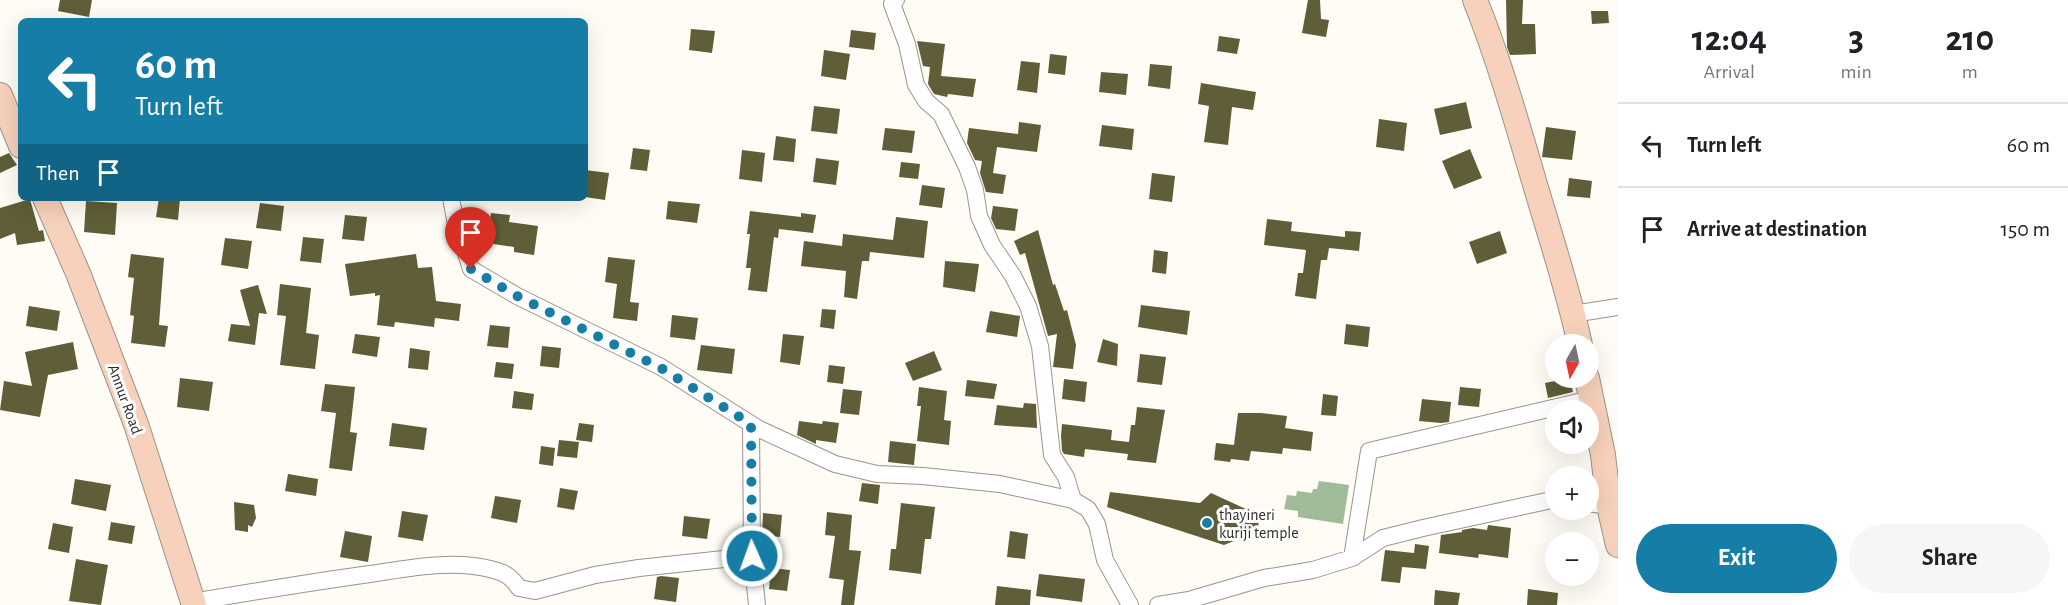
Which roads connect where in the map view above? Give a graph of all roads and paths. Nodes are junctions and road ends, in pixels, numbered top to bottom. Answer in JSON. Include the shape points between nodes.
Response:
{"nodes":[{"id":1,"x":896,"y":0,"type":"edge"},
{"id":2,"x":1475,"y":0,"type":"edge"},
{"id":3,"x":0,"y":95,"type":"edge"},
{"id":4,"x":4,"y":120,"type":"edge"},
{"id":5,"x":18,"y":141,"type":"edge"},
{"id":6,"x":46,"y":201,"type":"edge"},
{"id":7,"x":452,"y":201,"type":"edge"},
{"id":8,"x":1618,"y":307,"type":"edge"},
{"id":9,"x":1573,"y":314,"type":"junction"},
{"id":10,"x":1578,"y":334,"type":"edge"},
{"id":11,"x":1589,"y":388,"type":"edge"},
{"id":12,"x":751,"y":424,"type":"junction"},
{"id":13,"x":1073,"y":500,"type":"junction"},
{"id":14,"x":1545,"y":501,"type":"edge"},
{"id":15,"x":1599,"y":505,"type":"edge"},
{"id":16,"x":1618,"y":545,"type":"edge"},
{"id":17,"x":752,"y":556,"type":"junction"},
{"id":18,"x":1352,"y":558,"type":"junction"},
{"id":19,"x":193,"y":603,"type":"edge"},
{"id":20,"x":757,"y":605,"type":"edge"},
{"id":21,"x":1130,"y":605,"type":"edge"},
{"id":22,"x":1158,"y":605,"type":"edge"}],
"edges":[{"from":1,"to":13,"type":"street","via":[[892,4],[907,44],[916,85],[941,114],[967,167],[987,235],[1028,306],[1040,346],[1052,455],[1066,477]]},
{"from":2,"to":9,"type":"main road","via":[[1527,156]]},
{"from":3,"to":4,"type":"main road"},
{"from":4,"to":5,"type":"main road"},
{"from":6,"to":19,"type":"main road","name":"Annur Road","via":[[136,424]]},
{"from":7,"to":12,"type":"street","via":[[471,269],[661,368]]},
{"from":8,"to":9,"type":"street"},
{"from":9,"to":10,"type":"main road"},
{"from":11,"to":15,"type":"main road","via":[[1603,455]]},
{"from":11,"to":18,"type":"street","via":[[1369,451]]},
{"from":12,"to":13,"type":"street","via":[[835,464],[877,474],[1000,484]]},
{"from":12,"to":17,"type":"street"},
{"from":13,"to":21,"type":"street","via":[[1088,509],[1097,524],[1105,560]]},
{"from":14,"to":18,"type":"street","via":[[1383,538]]},
{"from":15,"to":16,"type":"main road"},
{"from":17,"to":19,"type":"street","via":[[639,568],[536,591],[519,588],[510,576],[496,570],[439,564]]},
{"from":17,"to":20,"type":"street"},
{"from":18,"to":22,"type":"street"}]}
